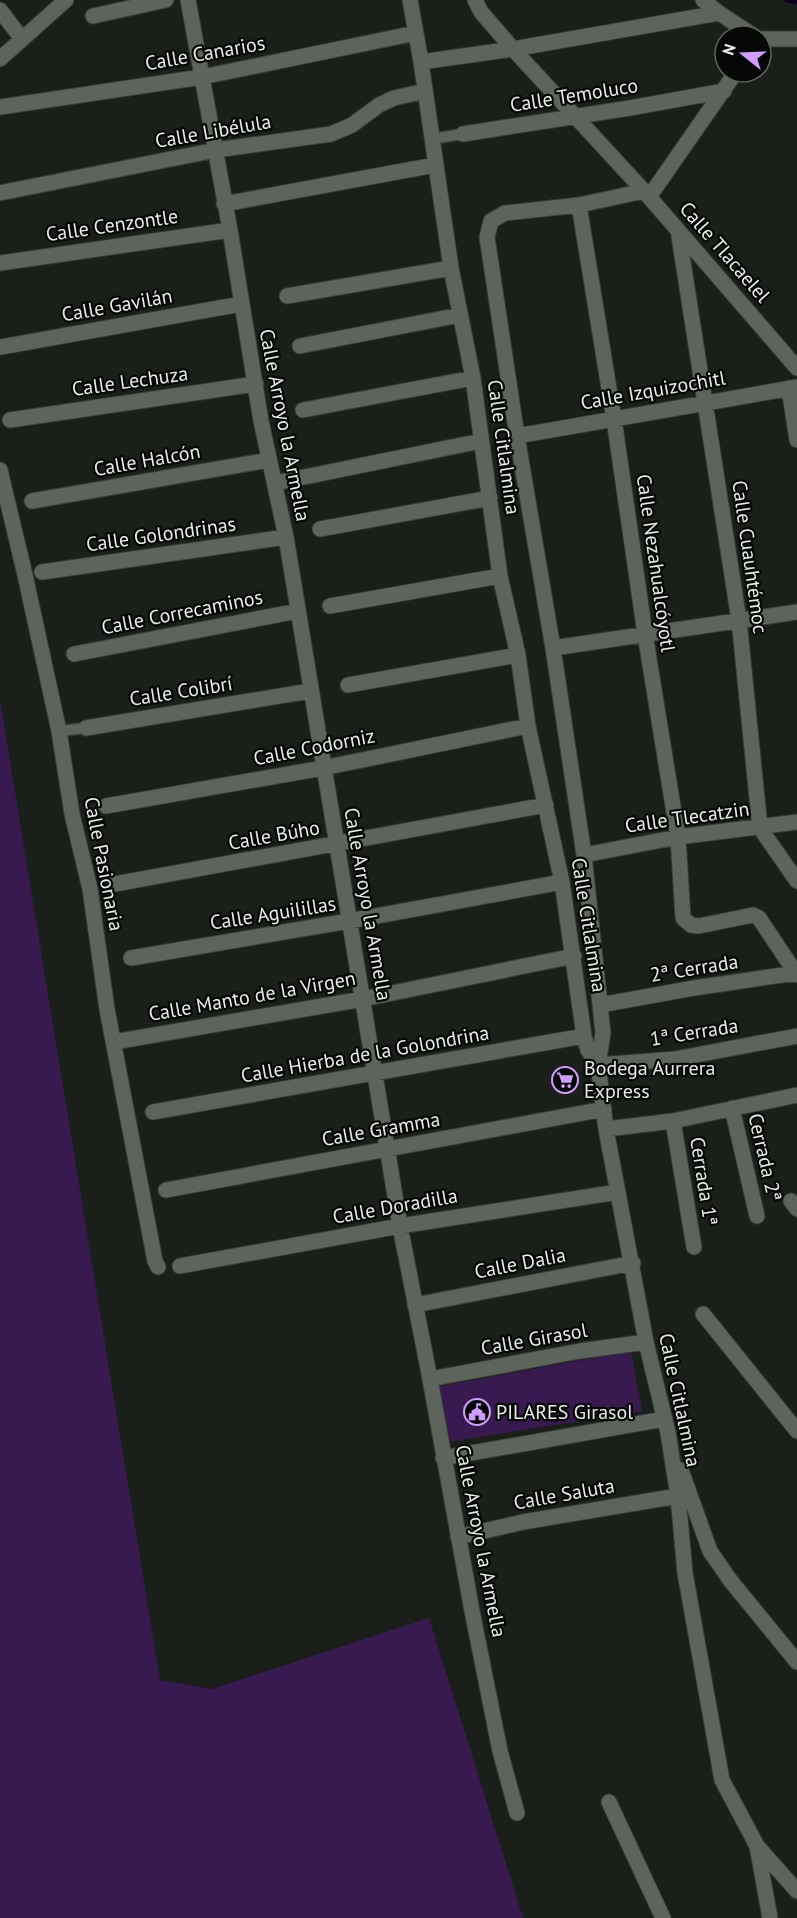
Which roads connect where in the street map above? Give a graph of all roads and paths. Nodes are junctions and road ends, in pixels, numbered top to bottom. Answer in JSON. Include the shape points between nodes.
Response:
{"nodes":[{"id":1,"x":66,"y":0,"type":"edge"},
{"id":2,"x":166,"y":0,"type":"edge"},
{"id":3,"x":188,"y":0,"type":"edge"},
{"id":4,"x":410,"y":0,"type":"edge"},
{"id":5,"x":703,"y":0,"type":"edge"},
{"id":6,"x":480,"y":4,"type":"edge"},
{"id":7,"x":0,"y":10,"type":"edge"},
{"id":8,"x":718,"y":13,"type":"junction"},
{"id":9,"x":93,"y":16,"type":"dead end"},
{"id":10,"x":735,"y":24,"type":"edge"},
{"id":11,"x":416,"y":33,"type":"junction"},
{"id":12,"x":22,"y":39,"type":"junction"},
{"id":13,"x":773,"y":39,"type":"edge"},
{"id":14,"x":797,"y":39,"type":"edge"},
{"id":15,"x":513,"y":49,"type":"junction"},
{"id":16,"x":0,"y":59,"type":"edge"},
{"id":17,"x":422,"y":62,"type":"junction"},
{"id":18,"x":202,"y":77,"type":"junction"},
{"id":19,"x":728,"y":84,"type":"edge"},
{"id":20,"x":425,"y":91,"type":"junction"},
{"id":21,"x":723,"y":91,"type":"junction"},
{"id":22,"x":0,"y":107,"type":"edge"},
{"id":23,"x":576,"y":115,"type":"junction"},
{"id":24,"x":463,"y":134,"type":"joint"},
{"id":25,"x":431,"y":139,"type":"junction"},
{"id":26,"x":216,"y":150,"type":"junction"},
{"id":27,"x":435,"y":165,"type":"junction"},
{"id":28,"x":0,"y":192,"type":"edge"},
{"id":29,"x":647,"y":194,"type":"junction"},
{"id":30,"x":224,"y":204,"type":"junction"},
{"id":31,"x":579,"y":205,"type":"junction"},
{"id":32,"x":230,"y":230,"type":"junction"},
{"id":33,"x":678,"y":230,"type":"junction"},
{"id":34,"x":0,"y":262,"type":"edge"},
{"id":35,"x":451,"y":268,"type":"junction"},
{"id":36,"x":287,"y":296,"type":"dead end"},
{"id":37,"x":241,"y":304,"type":"junction"},
{"id":38,"x":460,"y":315,"type":"junction"},
{"id":39,"x":300,"y":346,"type":"dead end"},
{"id":40,"x":1,"y":347,"type":"edge"},
{"id":41,"x":797,"y":368,"type":"edge"},
{"id":42,"x":473,"y":378,"type":"junction"},
{"id":43,"x":256,"y":384,"type":"junction"},
{"id":44,"x":793,"y":387,"type":"edge"},
{"id":45,"x":705,"y":403,"type":"junction"},
{"id":46,"x":303,"y":410,"type":"dead end"},
{"id":47,"x":614,"y":419,"type":"junction"},
{"id":48,"x":10,"y":420,"type":"dead end"},
{"id":49,"x":517,"y":436,"type":"junction"},
{"id":50,"x":797,"y":440,"type":"edge"},
{"id":51,"x":481,"y":441,"type":"junction"},
{"id":52,"x":269,"y":460,"type":"junction"},
{"id":53,"x":0,"y":470,"type":"edge"},
{"id":54,"x":274,"y":483,"type":"junction"},
{"id":55,"x":490,"y":498,"type":"junction"},
{"id":56,"x":32,"y":501,"type":"dead end"},
{"id":57,"x":320,"y":530,"type":"dead end"},
{"id":58,"x":286,"y":537,"type":"junction"},
{"id":59,"x":42,"y":572,"type":"dead end"},
{"id":60,"x":500,"y":576,"type":"junction"},
{"id":61,"x":330,"y":606,"type":"dead end"},
{"id":62,"x":298,"y":611,"type":"junction"},
{"id":63,"x":797,"y":612,"type":"edge"},
{"id":64,"x":739,"y":620,"type":"junction"},
{"id":65,"x":645,"y":634,"type":"junction"},
{"id":66,"x":553,"y":648,"type":"junction"},
{"id":67,"x":74,"y":654,"type":"dead end"},
{"id":68,"x":518,"y":655,"type":"junction"},
{"id":69,"x":348,"y":685,"type":"dead end"},
{"id":70,"x":310,"y":691,"type":"junction"},
{"id":71,"x":528,"y":726,"type":"junction"},
{"id":72,"x":86,"y":728,"type":"joint"},
{"id":73,"x":59,"y":731,"type":"junction"},
{"id":74,"x":323,"y":768,"type":"junction"},
{"id":75,"x":546,"y":805,"type":"junction"},
{"id":76,"x":106,"y":806,"type":"dead end"},
{"id":77,"x":797,"y":822,"type":"edge"},
{"id":78,"x":760,"y":828,"type":"junction"},
{"id":79,"x":678,"y":837,"type":"junction"},
{"id":80,"x":338,"y":844,"type":"junction"},
{"id":81,"x":584,"y":855,"type":"junction"},
{"id":82,"x":797,"y":881,"type":"edge"},
{"id":83,"x":562,"y":882,"type":"junction"},
{"id":84,"x":115,"y":884,"type":"dead end"},
{"id":85,"x":349,"y":921,"type":"junction"},
{"id":86,"x":574,"y":956,"type":"junction"},
{"id":87,"x":131,"y":957,"type":"dead end"},
{"id":88,"x":796,"y":974,"type":"edge"},
{"id":89,"x":363,"y":999,"type":"junction"},
{"id":90,"x":600,"y":1005,"type":"junction"},
{"id":91,"x":584,"y":1036,"type":"junction"},
{"id":92,"x":797,"y":1036,"type":"edge"},
{"id":93,"x":114,"y":1042,"type":"junction"},
{"id":94,"x":597,"y":1065,"type":"junction"},
{"id":95,"x":375,"y":1073,"type":"junction"},
{"id":96,"x":797,"y":1095,"type":"edge"},
{"id":97,"x":732,"y":1108,"type":"junction"},
{"id":98,"x":604,"y":1109,"type":"junction"},
{"id":99,"x":153,"y":1112,"type":"dead end"},
{"id":100,"x":673,"y":1121,"type":"junction"},
{"id":101,"x":606,"y":1129,"type":"junction"},
{"id":102,"x":387,"y":1149,"type":"junction"},
{"id":103,"x":166,"y":1190,"type":"dead end"},
{"id":104,"x":618,"y":1192,"type":"junction"},
{"id":105,"x":757,"y":1216,"type":"dead end"},
{"id":106,"x":400,"y":1226,"type":"junction"},
{"id":107,"x":694,"y":1247,"type":"dead end"},
{"id":108,"x":633,"y":1263,"type":"junction"},
{"id":109,"x":180,"y":1266,"type":"dead end"},
{"id":110,"x":158,"y":1267,"type":"dead end"},
{"id":111,"x":415,"y":1305,"type":"junction"},
{"id":112,"x":703,"y":1314,"type":"dead end"},
{"id":113,"x":646,"y":1342,"type":"junction"},
{"id":114,"x":430,"y":1379,"type":"junction"},
{"id":115,"x":666,"y":1426,"type":"junction"},
{"id":116,"x":797,"y":1431,"type":"edge"},
{"id":117,"x":443,"y":1458,"type":"junction"},
{"id":118,"x":678,"y":1496,"type":"junction"},
{"id":119,"x":458,"y":1537,"type":"junction"},
{"id":120,"x":797,"y":1662,"type":"edge"},
{"id":121,"x":609,"y":1802,"type":"dead end"},
{"id":122,"x":517,"y":1813,"type":"dead end"},
{"id":123,"x":757,"y":1846,"type":"junction"},
{"id":124,"x":797,"y":1891,"type":"edge"},
{"id":125,"x":663,"y":1918,"type":"edge"},
{"id":126,"x":770,"y":1918,"type":"edge"}],
"edges":[{"from":1,"to":12,"type":"street"},
{"from":2,"to":9,"type":"street"},
{"from":3,"to":18,"type":"street","name":"Calle Arroyo la Armella"},
{"from":4,"to":11,"type":"street","name":"Calle Citlalmina"},
{"from":5,"to":8,"type":"street"},
{"from":6,"to":15,"type":"street","name":"Calle Tlacaelel"},
{"from":7,"to":12,"type":"street"},
{"from":8,"to":10,"type":"street"},
{"from":8,"to":15,"type":"street"},
{"from":11,"to":17,"type":"street","name":"Calle Citlalmina"},
{"from":11,"to":18,"type":"street","name":"Calle Canarios"},
{"from":12,"to":16,"type":"street"},
{"from":13,"to":14,"type":"street"},
{"from":15,"to":17,"type":"street"},
{"from":15,"to":23,"type":"street","name":"Calle Tlacaelel"},
{"from":17,"to":20,"type":"street","name":"Calle Citlalmina"},
{"from":18,"to":22,"type":"street","name":"Calle Canarios"},
{"from":18,"to":26,"type":"street","name":"Calle Arroyo la Armella"},
{"from":19,"to":21,"type":"street"},
{"from":20,"to":25,"type":"street","name":"Calle Citlalmina"},
{"from":20,"to":26,"type":"street","name":"Calle Libélula","via":[[386,102],[331,134]]},
{"from":21,"to":23,"type":"street","name":"Calle Temoluco"},
{"from":21,"to":29,"type":"street"},
{"from":23,"to":24,"type":"street","name":"Calle Temoluco"},
{"from":23,"to":29,"type":"street","name":"Calle Tlacaelel"},
{"from":24,"to":25,"type":"street","name":"Calle Temoluco"},
{"from":25,"to":27,"type":"street","name":"Calle Citlalmina"},
{"from":26,"to":28,"type":"street","name":"Calle Libélula"},
{"from":26,"to":30,"type":"street","name":"Calle Arroyo la Armella"},
{"from":27,"to":30,"type":"street"},
{"from":27,"to":35,"type":"street","name":"Calle Citlalmina"},
{"from":29,"to":31,"type":"street"},
{"from":29,"to":33,"type":"street","name":"Calle Tlacaelel"},
{"from":30,"to":32,"type":"street","name":"Calle Arroyo la Armella"},
{"from":31,"to":47,"type":"street","name":"Calle Nezahualcóyotl"},
{"from":31,"to":49,"type":"street","via":[[505,213],[491,221],[487,237]]},
{"from":32,"to":34,"type":"street","name":"Calle Cenzontle"},
{"from":32,"to":37,"type":"street","name":"Calle Arroyo la Armella"},
{"from":33,"to":41,"type":"street","name":"Calle Tlacaelel"},
{"from":33,"to":45,"type":"street","name":"Calle Cuauhtémoc"},
{"from":35,"to":36,"type":"street"},
{"from":35,"to":38,"type":"street","name":"Calle Citlalmina"},
{"from":37,"to":40,"type":"street","name":"Calle Gavilán"},
{"from":37,"to":43,"type":"street","name":"Calle Arroyo la Armella"},
{"from":38,"to":39,"type":"street"},
{"from":38,"to":42,"type":"street","name":"Calle Citlalmina"},
{"from":42,"to":46,"type":"street"},
{"from":42,"to":51,"type":"street","name":"Calle Citlalmina"},
{"from":43,"to":48,"type":"street","name":"Calle Lechuza"},
{"from":43,"to":52,"type":"street","name":"Calle Arroyo la Armella"},
{"from":44,"to":45,"type":"street","name":"Calle Izquizochitl"},
{"from":44,"to":50,"type":"street"},
{"from":45,"to":47,"type":"street","name":"Calle Izquizochitl"},
{"from":45,"to":64,"type":"street","name":"Calle Cuauhtémoc"},
{"from":47,"to":49,"type":"street","name":"Calle Izquizochitl"},
{"from":47,"to":65,"type":"street","name":"Calle Nezahualcóyotl"},
{"from":49,"to":66,"type":"street"},
{"from":51,"to":54,"type":"street"},
{"from":51,"to":55,"type":"street","name":"Calle Citlalmina"},
{"from":52,"to":54,"type":"street","name":"Calle Arroyo la Armella"},
{"from":52,"to":56,"type":"street","name":"Calle Halcón"},
{"from":53,"to":73,"type":"street","name":"Calle Pasionaria"},
{"from":54,"to":58,"type":"street","name":"Calle Arroyo la Armella"},
{"from":55,"to":57,"type":"street"},
{"from":55,"to":60,"type":"street","name":"Calle Citlalmina"},
{"from":58,"to":59,"type":"street","name":"Calle Golondrinas"},
{"from":58,"to":62,"type":"street","name":"Calle Arroyo la Armella"},
{"from":60,"to":61,"type":"street"},
{"from":60,"to":68,"type":"street","name":"Calle Citlalmina"},
{"from":62,"to":67,"type":"street","name":"Calle Correcaminos"},
{"from":62,"to":70,"type":"street","name":"Calle Arroyo la Armella"},
{"from":63,"to":64,"type":"street"},
{"from":64,"to":65,"type":"street"},
{"from":64,"to":78,"type":"street","name":"Calle Cuauhtémoc"},
{"from":65,"to":66,"type":"street"},
{"from":65,"to":79,"type":"street","name":"Calle Nezahualcóyotl"},
{"from":66,"to":81,"type":"street"},
{"from":68,"to":69,"type":"street"},
{"from":68,"to":71,"type":"street","name":"Calle Citlalmina"},
{"from":70,"to":72,"type":"street","name":"Calle Colibrí"},
{"from":70,"to":74,"type":"street","name":"Calle Arroyo la Armella"},
{"from":71,"to":74,"type":"street","name":"Calle Codorniz"},
{"from":71,"to":75,"type":"street","name":"Calle Citlalmina"},
{"from":72,"to":73,"type":"street","name":"Calle Colibrí"},
{"from":73,"to":93,"type":"street","name":"Calle Pasionaria","via":[[72,814],[90,889]]},
{"from":74,"to":76,"type":"street","name":"Calle Codorniz"},
{"from":74,"to":80,"type":"street","name":"Calle Arroyo la Armella"},
{"from":75,"to":80,"type":"street","name":"Calle Búho"},
{"from":75,"to":83,"type":"street","name":"Calle Citlalmina"},
{"from":77,"to":78,"type":"street","name":"Calle Tlecatzin"},
{"from":78,"to":79,"type":"street","name":"Calle Tlecatzin"},
{"from":78,"to":82,"type":"street","name":"Calle Cuauhtémoc"},
{"from":79,"to":81,"type":"street","name":"Calle Tlecatzin"},
{"from":79,"to":88,"type":"street","name":"Calle Nezahualcóyotl","via":[[683,918],[699,926],[753,915],[759,918]]},
{"from":80,"to":84,"type":"street","name":"Calle Búho"},
{"from":80,"to":85,"type":"street","name":"Calle Arroyo la Armella"},
{"from":81,"to":90,"type":"street"},
{"from":83,"to":85,"type":"street","name":"Calle Aguilillas"},
{"from":83,"to":86,"type":"street","name":"Calle Citlalmina"},
{"from":85,"to":87,"type":"street","name":"Calle Aguilillas"},
{"from":85,"to":89,"type":"street","name":"Calle Arroyo la Armella"},
{"from":86,"to":89,"type":"street","name":"Calle Manto de la Virgen"},
{"from":86,"to":91,"type":"street","name":"Calle Citlalmina"},
{"from":88,"to":90,"type":"street","name":"2ª Cerrada"},
{"from":89,"to":93,"type":"street","name":"Calle Manto de la Virgen"},
{"from":89,"to":95,"type":"street","name":"Calle Arroyo la Armella"},
{"from":90,"to":94,"type":"street","via":[[603,1033]]},
{"from":91,"to":94,"type":"street","name":"Calle Citlalmina"},
{"from":91,"to":95,"type":"street","name":"Calle Hierba de la Golondrina"},
{"from":92,"to":94,"type":"street","name":"1ª Cerrada","via":[[675,1059]]},
{"from":93,"to":110,"type":"street","name":"Calle Pasionaria"},
{"from":94,"to":98,"type":"street","name":"Calle Citlalmina"},
{"from":95,"to":99,"type":"street","name":"Calle Hierba de la Golondrina"},
{"from":95,"to":102,"type":"street","name":"Calle Arroyo la Armella"},
{"from":96,"to":97,"type":"street"},
{"from":97,"to":100,"type":"street"},
{"from":97,"to":105,"type":"street","name":"Cerrada 2ª"},
{"from":98,"to":101,"type":"street","name":"Calle Citlalmina"},
{"from":98,"to":102,"type":"street","name":"Calle Gramma"},
{"from":100,"to":101,"type":"street"},
{"from":100,"to":107,"type":"street","name":"Cerrada 1ª"},
{"from":101,"to":104,"type":"street","name":"Calle Citlalmina"},
{"from":102,"to":103,"type":"street","name":"Calle Gramma"},
{"from":102,"to":106,"type":"street","name":"Calle Arroyo la Armella"},
{"from":104,"to":106,"type":"street","name":"Calle Doradilla"},
{"from":104,"to":108,"type":"street","name":"Calle Citlalmina"},
{"from":106,"to":109,"type":"street","name":"Calle Doradilla"},
{"from":106,"to":111,"type":"street","name":"Calle Arroyo la Armella"},
{"from":108,"to":111,"type":"street","name":"Calle Dalia"},
{"from":108,"to":113,"type":"street","name":"Calle Citlalmina"},
{"from":111,"to":114,"type":"street","name":"Calle Arroyo la Armella"},
{"from":112,"to":116,"type":"street"},
{"from":113,"to":114,"type":"street","name":"Calle Girasol"},
{"from":113,"to":115,"type":"street","name":"Calle Citlalmina"},
{"from":114,"to":117,"type":"street","name":"Calle Arroyo la Armella"},
{"from":115,"to":117,"type":"street"},
{"from":115,"to":118,"type":"street","name":"Calle Citlalmina"},
{"from":115,"to":120,"type":"street","via":[[710,1551]]},
{"from":117,"to":119,"type":"street","name":"Calle Arroyo la Armella"},
{"from":118,"to":119,"type":"street","name":"Calle Saluta"},
{"from":118,"to":123,"type":"street","name":"Calle Citlalmina","via":[[685,1573],[722,1780]]},
{"from":119,"to":122,"type":"street","name":"Calle Arroyo la Armella"},
{"from":121,"to":125,"type":"street"},
{"from":123,"to":124,"type":"street"},
{"from":123,"to":126,"type":"street"}]}
